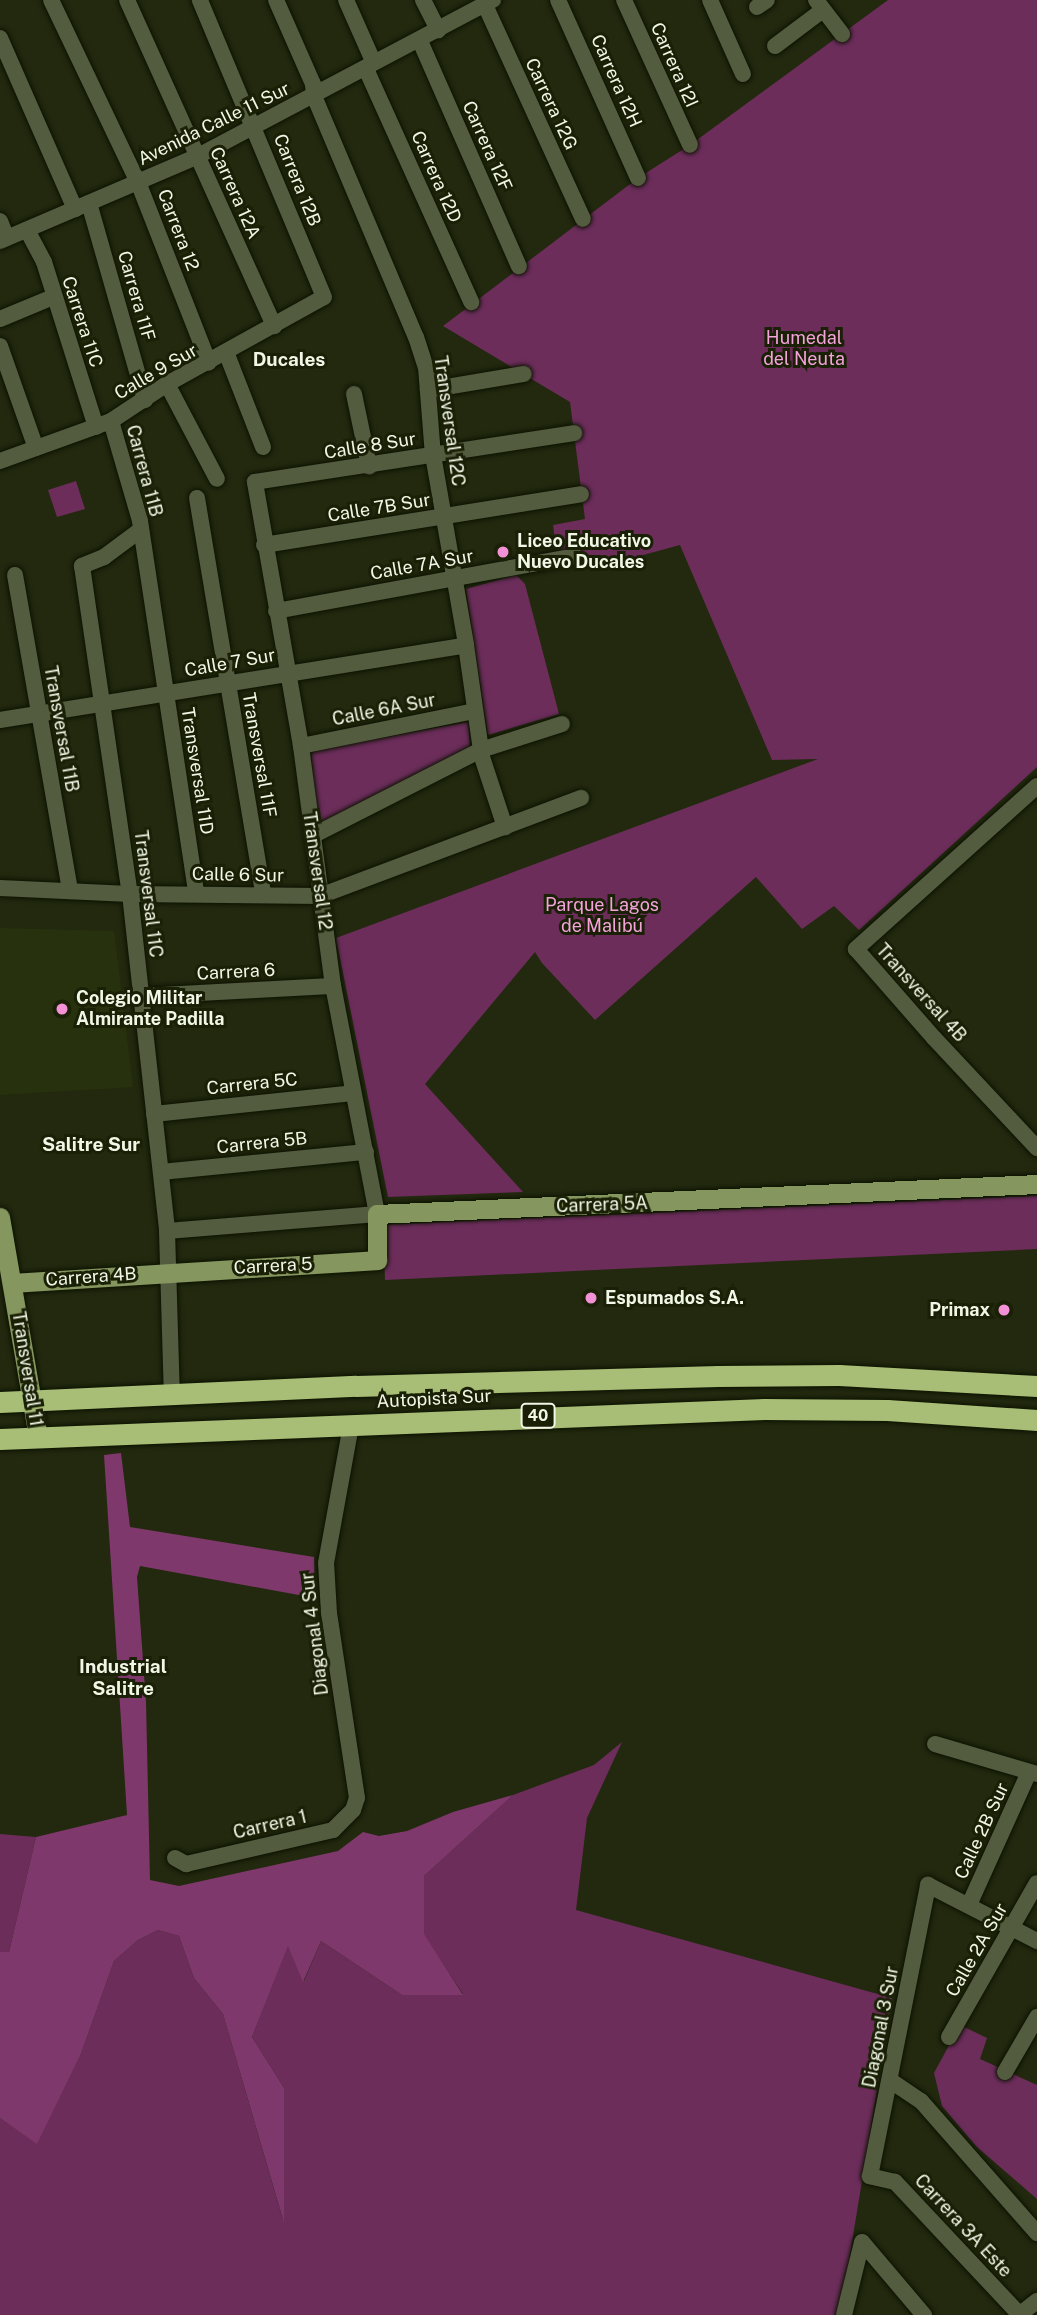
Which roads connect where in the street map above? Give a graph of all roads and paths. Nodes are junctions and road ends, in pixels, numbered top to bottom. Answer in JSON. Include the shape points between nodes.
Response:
{"nodes":[{"id":1,"x":51,"y":0,"type":"edge"},
{"id":2,"x":127,"y":0,"type":"edge"},
{"id":3,"x":200,"y":0,"type":"edge"},
{"id":4,"x":276,"y":0,"type":"edge"},
{"id":5,"x":346,"y":0,"type":"edge"},
{"id":6,"x":423,"y":0,"type":"edge"},
{"id":7,"x":558,"y":0,"type":"edge"},
{"id":8,"x":624,"y":0,"type":"edge"},
{"id":9,"x":710,"y":0,"type":"edge"},
{"id":10,"x":489,"y":2,"type":"edge"},
{"id":11,"x":819,"y":5,"type":"edge"},
{"id":12,"x":438,"y":30,"type":"junction"},
{"id":13,"x":842,"y":34,"type":"dead end"},
{"id":14,"x":0,"y":38,"type":"edge"},
{"id":15,"x":421,"y":41,"type":"junction"},
{"id":16,"x":775,"y":46,"type":"dead end"},
{"id":17,"x":369,"y":65,"type":"junction"},
{"id":18,"x":743,"y":74,"type":"dead end"},
{"id":19,"x":314,"y":96,"type":"junction"},
{"id":20,"x":255,"y":127,"type":"junction"},
{"id":21,"x":690,"y":145,"type":"dead end"},
{"id":22,"x":198,"y":156,"type":"junction"},
{"id":23,"x":638,"y":178,"type":"dead end"},
{"id":24,"x":138,"y":182,"type":"junction"},
{"id":25,"x":82,"y":206,"type":"junction"},
{"id":26,"x":583,"y":219,"type":"dead end"},
{"id":27,"x":0,"y":221,"type":"edge"},
{"id":28,"x":27,"y":230,"type":"junction"},
{"id":29,"x":4,"y":239,"type":"edge"},
{"id":30,"x":519,"y":266,"type":"dead end"},
{"id":31,"x":53,"y":297,"type":"junction"},
{"id":32,"x":324,"y":297,"type":"joint"},
{"id":33,"x":471,"y":302,"type":"dead end"},
{"id":34,"x":0,"y":319,"type":"edge"},
{"id":35,"x":274,"y":326,"type":"junction"},
{"id":36,"x":0,"y":346,"type":"edge"},
{"id":37,"x":226,"y":352,"type":"junction"},
{"id":38,"x":208,"y":363,"type":"junction"},
{"id":39,"x":524,"y":374,"type":"dead end"},
{"id":40,"x":167,"y":384,"type":"junction"},
{"id":41,"x":428,"y":390,"type":"junction"},
{"id":42,"x":354,"y":394,"type":"dead end"},
{"id":43,"x":145,"y":400,"type":"junction"},
{"id":44,"x":104,"y":424,"type":"junction"},
{"id":45,"x":574,"y":433,"type":"dead end"},
{"id":46,"x":263,"y":447,"type":"dead end"},
{"id":47,"x":36,"y":448,"type":"junction"},
{"id":48,"x":433,"y":455,"type":"junction"},
{"id":49,"x":0,"y":461,"type":"edge"},
{"id":50,"x":369,"y":466,"type":"junction"},
{"id":51,"x":217,"y":479,"type":"dead end"},
{"id":52,"x":255,"y":482,"type":"joint"},
{"id":53,"x":581,"y":494,"type":"dead end"},
{"id":54,"x":197,"y":498,"type":"dead end"},
{"id":55,"x":444,"y":518,"type":"junction"},
{"id":56,"x":139,"y":531,"type":"junction"},
{"id":57,"x":264,"y":545,"type":"junction"},
{"id":58,"x":575,"y":556,"type":"dead end"},
{"id":59,"x":15,"y":575,"type":"dead end"},
{"id":60,"x":455,"y":579,"type":"junction"},
{"id":61,"x":276,"y":611,"type":"junction"},
{"id":62,"x":467,"y":645,"type":"junction"},
{"id":63,"x":287,"y":672,"type":"junction"},
{"id":64,"x":227,"y":682,"type":"junction"},
{"id":65,"x":166,"y":694,"type":"junction"},
{"id":66,"x":102,"y":703,"type":"junction"},
{"id":67,"x":475,"y":711,"type":"junction"},
{"id":68,"x":38,"y":712,"type":"junction"},
{"id":69,"x":0,"y":720,"type":"edge"},
{"id":70,"x":562,"y":724,"type":"dead end"},
{"id":71,"x":301,"y":746,"type":"junction"},
{"id":72,"x":481,"y":750,"type":"junction"},
{"id":73,"x":1037,"y":786,"type":"edge"},
{"id":74,"x":581,"y":798,"type":"dead end"},
{"id":75,"x":505,"y":827,"type":"junction"},
{"id":76,"x":312,"y":836,"type":"junction"},
{"id":77,"x":0,"y":888,"type":"edge"},
{"id":78,"x":70,"y":891,"type":"junction"},
{"id":79,"x":197,"y":893,"type":"junction"},
{"id":80,"x":130,"y":894,"type":"junction"},
{"id":81,"x":263,"y":894,"type":"junction"},
{"id":82,"x":320,"y":896,"type":"junction"},
{"id":83,"x":333,"y":986,"type":"junction"},
{"id":84,"x":141,"y":996,"type":"junction"},
{"id":85,"x":353,"y":1093,"type":"junction"},
{"id":86,"x":154,"y":1114,"type":"junction"},
{"id":87,"x":1037,"y":1148,"type":"edge"},
{"id":88,"x":366,"y":1152,"type":"junction"},
{"id":89,"x":161,"y":1172,"type":"junction"},
{"id":90,"x":1037,"y":1184,"type":"edge"},
{"id":91,"x":377,"y":1214,"type":"junction"},
{"id":92,"x":0,"y":1217,"type":"edge"},
{"id":93,"x":167,"y":1231,"type":"junction"},
{"id":94,"x":377,"y":1260,"type":"joint"},
{"id":95,"x":168,"y":1272,"type":"junction"},
{"id":96,"x":6,"y":1283,"type":"edge"},
{"id":97,"x":1037,"y":1386,"type":"edge"},
{"id":98,"x":172,"y":1395,"type":"junction"},
{"id":99,"x":0,"y":1402,"type":"edge"},
{"id":100,"x":34,"y":1402,"type":"junction"},
{"id":101,"x":1037,"y":1420,"type":"edge"},
{"id":102,"x":351,"y":1425,"type":"junction"},
{"id":103,"x":38,"y":1438,"type":"junction"},
{"id":104,"x":0,"y":1440,"type":"edge"},
{"id":105,"x":935,"y":1744,"type":"dead end"},
{"id":106,"x":1033,"y":1773,"type":"edge"},
{"id":107,"x":357,"y":1798,"type":"joint"},
{"id":108,"x":175,"y":1858,"type":"dead end"},
{"id":109,"x":1037,"y":1883,"type":"edge"},
{"id":110,"x":969,"y":1905,"type":"junction"},
{"id":111,"x":1013,"y":1928,"type":"junction"},
{"id":112,"x":1037,"y":1941,"type":"edge"},
{"id":113,"x":1037,"y":2017,"type":"edge"},
{"id":114,"x":949,"y":2037,"type":"dead end"},
{"id":115,"x":1005,"y":2072,"type":"dead end"},
{"id":116,"x":891,"y":2081,"type":"junction"},
{"id":117,"x":870,"y":2176,"type":"joint"},
{"id":118,"x":1037,"y":2233,"type":"edge"},
{"id":119,"x":1037,"y":2301,"type":"edge"},
{"id":120,"x":844,"y":2315,"type":"edge"},
{"id":121,"x":924,"y":2315,"type":"edge"},
{"id":122,"x":1019,"y":2315,"type":"edge"}],
"edges":[{"from":1,"to":24,"type":"street","name":"Carrera 12"},
{"from":2,"to":22,"type":"street","name":"Carrera 12A"},
{"from":3,"to":20,"type":"street","name":"Carrera 12B"},
{"from":4,"to":19,"type":"street","name":"Transversal 12C"},
{"from":5,"to":17,"type":"street","name":"Carrera 12D"},
{"from":6,"to":12,"type":"street"},
{"from":7,"to":23,"type":"street","name":"Carrera 12H"},
{"from":8,"to":21,"type":"street","name":"Carrera 12I"},
{"from":9,"to":18,"type":"street"},
{"from":10,"to":12,"type":"street","name":"Avenida Calle 11 Sur"},
{"from":10,"to":26,"type":"street","name":"Carrera 12G"},
{"from":11,"to":13,"type":"street"},
{"from":11,"to":16,"type":"street"},
{"from":12,"to":15,"type":"street","name":"Avenida Calle 11 Sur"},
{"from":14,"to":25,"type":"street","name":"Carrera 11F"},
{"from":15,"to":17,"type":"street","name":"Avenida Calle 11 Sur"},
{"from":15,"to":30,"type":"street","name":"Carrera 12F"},
{"from":17,"to":19,"type":"street","name":"Avenida Calle 11 Sur"},
{"from":17,"to":33,"type":"street","name":"Carrera 12D"},
{"from":19,"to":20,"type":"street","name":"Avenida Calle 11 Sur"},
{"from":19,"to":41,"type":"street","name":"Transversal 12C","via":[[416,337]]},
{"from":20,"to":22,"type":"street","name":"Avenida Calle 11 Sur"},
{"from":20,"to":32,"type":"street","name":"Carrera 12B"},
{"from":22,"to":24,"type":"street","name":"Avenida Calle 11 Sur"},
{"from":22,"to":35,"type":"street","name":"Carrera 12A"},
{"from":24,"to":25,"type":"street","name":"Avenida Calle 11 Sur"},
{"from":24,"to":38,"type":"street","name":"Carrera 12"},
{"from":25,"to":28,"type":"street","name":"Avenida Calle 11 Sur"},
{"from":25,"to":43,"type":"street","name":"Carrera 11F"},
{"from":27,"to":29,"type":"street"},
{"from":28,"to":29,"type":"street","name":"Avenida Calle 11 Sur"},
{"from":28,"to":31,"type":"street","name":"Carrera 11C","via":[[44,262]]},
{"from":31,"to":34,"type":"street"},
{"from":31,"to":44,"type":"street","name":"Carrera 11C"},
{"from":32,"to":35,"type":"street","name":"Calle 9 Sur"},
{"from":35,"to":37,"type":"street","name":"Calle 9 Sur"},
{"from":36,"to":47,"type":"street"},
{"from":37,"to":38,"type":"street","name":"Calle 9 Sur"},
{"from":37,"to":46,"type":"street"},
{"from":38,"to":40,"type":"street","name":"Calle 9 Sur"},
{"from":39,"to":41,"type":"street"},
{"from":40,"to":43,"type":"street","name":"Calle 9 Sur"},
{"from":40,"to":51,"type":"street"},
{"from":41,"to":48,"type":"street","name":"Transversal 12C"},
{"from":42,"to":50,"type":"street"},
{"from":43,"to":44,"type":"street","name":"Calle 9 Sur"},
{"from":44,"to":47,"type":"street","name":"Calle 9 Sur"},
{"from":44,"to":56,"type":"street","name":"Carrera 11B","via":[[140,521]]},
{"from":45,"to":48,"type":"street","name":"Calle 8 Sur"},
{"from":47,"to":49,"type":"street","name":"Calle 9 Sur"},
{"from":48,"to":50,"type":"street","name":"Calle 8 Sur"},
{"from":48,"to":55,"type":"street","name":"Transversal 12C"},
{"from":50,"to":52,"type":"street","name":"Calle 8 Sur"},
{"from":52,"to":57,"type":"street","name":"Transversal 12"},
{"from":53,"to":55,"type":"street","name":"Calle 7B Sur"},
{"from":54,"to":64,"type":"street","name":"Transversal 11F"},
{"from":55,"to":57,"type":"street","name":"Calle 7B Sur"},
{"from":55,"to":60,"type":"street","name":"Transversal 12C"},
{"from":56,"to":65,"type":"street","name":"Transversal 11D"},
{"from":56,"to":66,"type":"street","name":"Transversal 11C","via":[[104,557],[82,566]]},
{"from":57,"to":61,"type":"street","name":"Transversal 12"},
{"from":58,"to":60,"type":"street","name":"Calle 7A Sur"},
{"from":59,"to":68,"type":"street","name":"Transversal 11B"},
{"from":60,"to":61,"type":"street","name":"Calle 7A Sur"},
{"from":60,"to":62,"type":"street","name":"Transversal 12C"},
{"from":61,"to":63,"type":"street","name":"Transversal 12"},
{"from":62,"to":63,"type":"street","name":"Calle 7 Sur"},
{"from":62,"to":67,"type":"street","name":"Transversal 12C"},
{"from":63,"to":64,"type":"street","name":"Calle 7 Sur"},
{"from":63,"to":71,"type":"street","name":"Transversal 12"},
{"from":64,"to":65,"type":"street","name":"Calle 7 Sur"},
{"from":64,"to":81,"type":"street","name":"Transversal 11F"},
{"from":65,"to":66,"type":"street","name":"Calle 7 Sur"},
{"from":65,"to":79,"type":"street","name":"Transversal 11D"},
{"from":66,"to":68,"type":"street","name":"Calle 7 Sur"},
{"from":66,"to":80,"type":"street","name":"Transversal 11C"},
{"from":67,"to":71,"type":"street","name":"Calle 6A Sur"},
{"from":67,"to":72,"type":"street","name":"Transversal 12C"},
{"from":68,"to":69,"type":"street","name":"Calle 7 Sur"},
{"from":68,"to":78,"type":"street","name":"Transversal 11B"},
{"from":70,"to":72,"type":"street"},
{"from":71,"to":76,"type":"street","name":"Transversal 12"},
{"from":72,"to":75,"type":"street","name":"Transversal 12C"},
{"from":72,"to":76,"type":"street"},
{"from":73,"to":87,"type":"street","name":"Transversal 4B","via":[[856,949]]},
{"from":74,"to":75,"type":"street","name":"Calle 6 Sur"},
{"from":75,"to":82,"type":"street","name":"Calle 6 Sur"},
{"from":76,"to":82,"type":"street","name":"Transversal 12"},
{"from":77,"to":78,"type":"street","name":"Calle 6 Sur"},
{"from":78,"to":80,"type":"street","name":"Calle 6 Sur"},
{"from":79,"to":80,"type":"street","name":"Calle 6 Sur"},
{"from":79,"to":81,"type":"street","name":"Calle 6 Sur"},
{"from":80,"to":84,"type":"street","name":"Transversal 11C"},
{"from":81,"to":82,"type":"street","name":"Calle 6 Sur"},
{"from":82,"to":83,"type":"street","name":"Transversal 12"},
{"from":83,"to":84,"type":"street","name":"Carrera 6"},
{"from":83,"to":85,"type":"street","name":"Transversal 12"},
{"from":84,"to":86,"type":"street","name":"Transversal 11C"},
{"from":85,"to":86,"type":"street","name":"Carrera 5C"},
{"from":85,"to":88,"type":"street","name":"Transversal 12"},
{"from":86,"to":89,"type":"street","name":"Transversal 11C"},
{"from":88,"to":89,"type":"street","name":"Carrera 5B"},
{"from":88,"to":91,"type":"street","name":"Transversal 12"},
{"from":89,"to":93,"type":"street","name":"Transversal 11C"},
{"from":90,"to":91,"type":"main road","name":"Carrera 5A"},
{"from":91,"to":93,"type":"street","name":"Carrera 5A"},
{"from":91,"to":94,"type":"main road","name":"Transversal 12"},
{"from":92,"to":96,"type":"main road","name":"Transversal 11"},
{"from":93,"to":95,"type":"street","name":"Transversal 11C"},
{"from":94,"to":95,"type":"main road","name":"Carrera 5"},
{"from":95,"to":96,"type":"main road","name":"Carrera 4B"},
{"from":95,"to":98,"type":"street","name":"Transversal 11C"},
{"from":96,"to":100,"type":"main road","name":"Transversal 11"},
{"from":97,"to":98,"type":"highway","name":"Autopista Sur","number":"40","via":[[839,1375],[517,1380]]},
{"from":98,"to":100,"type":"highway","name":"Autopista Sur","number":"40"},
{"from":99,"to":100,"type":"highway","name":"Autopista Sur","number":"40"},
{"from":100,"to":103,"type":"main road","name":"Transversal 11"},
{"from":101,"to":102,"type":"highway","name":"Autopista Sur","number":"40","via":[[887,1410],[764,1409]]},
{"from":102,"to":103,"type":"highway","name":"Autopista Sur","number":"40"},
{"from":102,"to":107,"type":"street","name":"Diagonal 4 Sur","via":[[326,1563],[329,1613]]},
{"from":103,"to":104,"type":"highway","name":"Autopista Sur","number":"40"},
{"from":105,"to":106,"type":"street"},
{"from":106,"to":110,"type":"street","name":"Calle 2B Sur"},
{"from":107,"to":108,"type":"street","name":"Carrera 1","via":[[354,1810],[333,1830],[186,1864]]},
{"from":109,"to":111,"type":"street","name":"Calle 2A Sur"},
{"from":110,"to":111,"type":"street"},
{"from":110,"to":116,"type":"street","name":"Diagonal 3 Sur","via":[[928,1885]]},
{"from":111,"to":112,"type":"street"},
{"from":111,"to":114,"type":"street","name":"Calle 2A Sur"},
{"from":113,"to":115,"type":"street"},
{"from":116,"to":117,"type":"street","name":"Diagonal 3 Sur"},
{"from":116,"to":118,"type":"street","via":[[921,2101]]},
{"from":117,"to":122,"type":"street","name":"Carrera 3A Este","via":[[895,2182]]},
{"from":119,"to":122,"type":"street"},
{"from":120,"to":121,"type":"street","via":[[862,2242]]}]}
